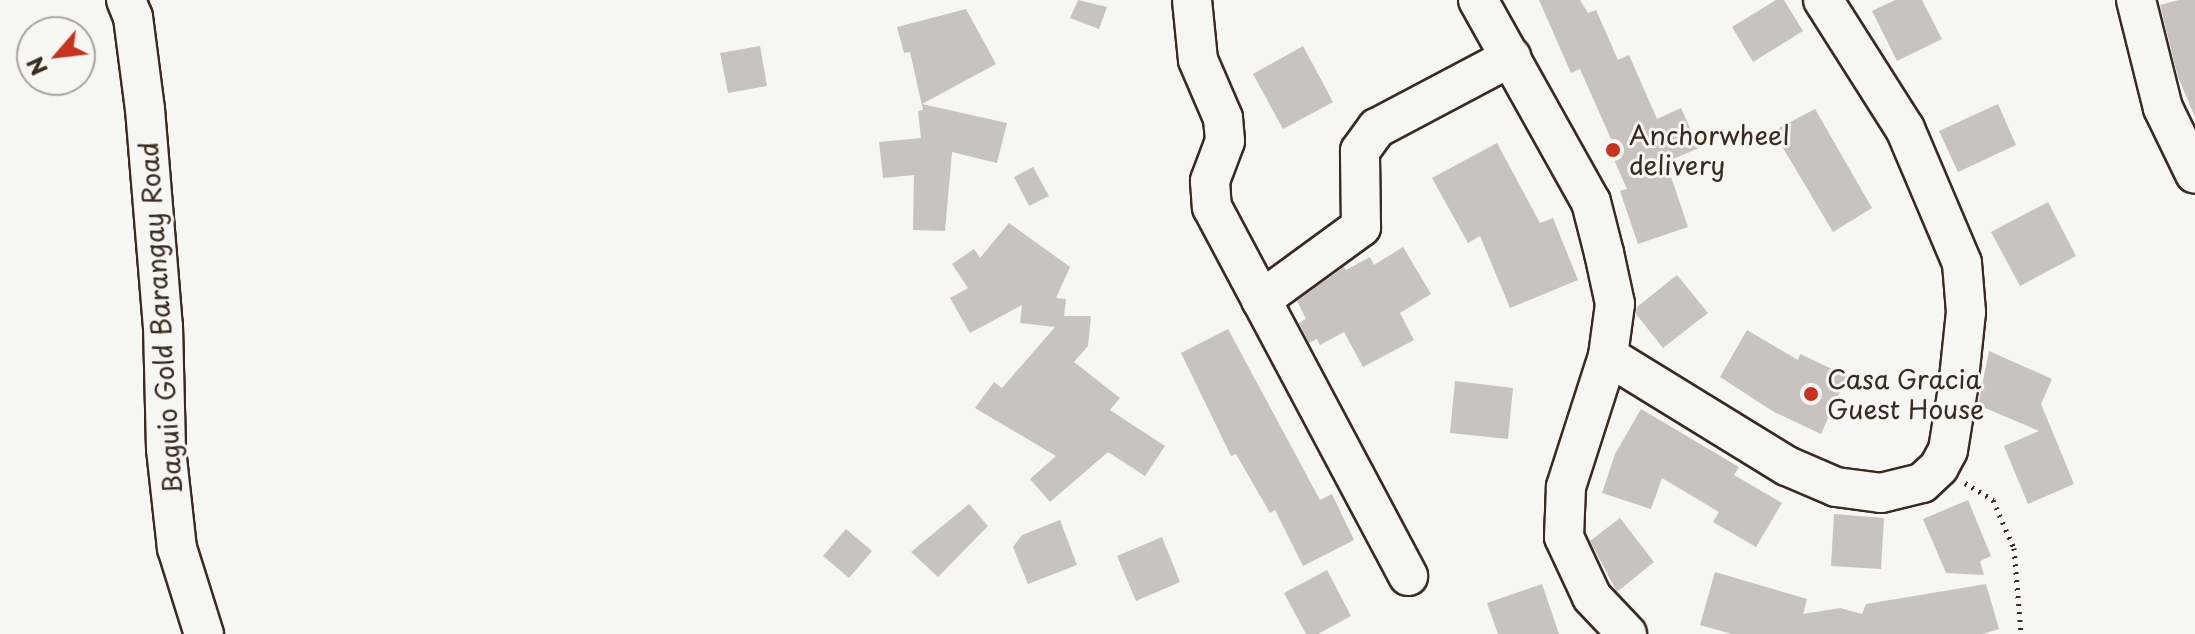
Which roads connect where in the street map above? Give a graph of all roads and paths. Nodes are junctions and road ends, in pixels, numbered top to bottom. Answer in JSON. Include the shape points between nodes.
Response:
{"nodes":[{"id":1,"x":126,"y":0,"type":"edge"},
{"id":2,"x":1192,"y":0,"type":"edge"},
{"id":3,"x":1478,"y":0,"type":"edge"},
{"id":4,"x":1823,"y":0,"type":"edge"},
{"id":5,"x":2136,"y":0,"type":"edge"},
{"id":6,"x":1511,"y":57,"type":"junction"},
{"id":7,"x":2195,"y":174,"type":"edge"},
{"id":8,"x":1261,"y":300,"type":"junction"},
{"id":9,"x":1608,"y":356,"type":"junction"},
{"id":10,"x":1939,"y":467,"type":"junction"},
{"id":11,"x":1408,"y":576,"type":"dead end"},
{"id":12,"x":204,"y":634,"type":"edge"},
{"id":13,"x":1627,"y":634,"type":"edge"},
{"id":14,"x":2021,"y":634,"type":"edge"}],
"edges":[{"from":1,"to":12,"type":"street","name":"Baguio Gold Barangay Road","via":[[145,109],[177,548]]},
{"from":2,"to":8,"type":"street","via":[[1195,48],[1223,118],[1225,141],[1208,195]]},
{"from":3,"to":6,"type":"street"},
{"from":4,"to":10,"type":"street","via":[[1905,129],[1962,263],[1966,312],[1958,388],[1948,450]]},
{"from":5,"to":7,"type":"street","via":[[2163,108]]},
{"from":6,"to":8,"type":"street","via":[[1377,128],[1360,151],[1361,227]]},
{"from":6,"to":9,"type":"street","via":[[1591,202],[1615,304]]},
{"from":8,"to":11,"type":"street"},
{"from":9,"to":10,"type":"street","via":[[1787,466],[1836,487],[1881,493],[1922,483]]},
{"from":9,"to":13,"type":"street","via":[[1566,487],[1564,537],[1592,597]]},
{"from":10,"to":14,"type":"path","via":[[1993,500],[2014,548]]}]}
